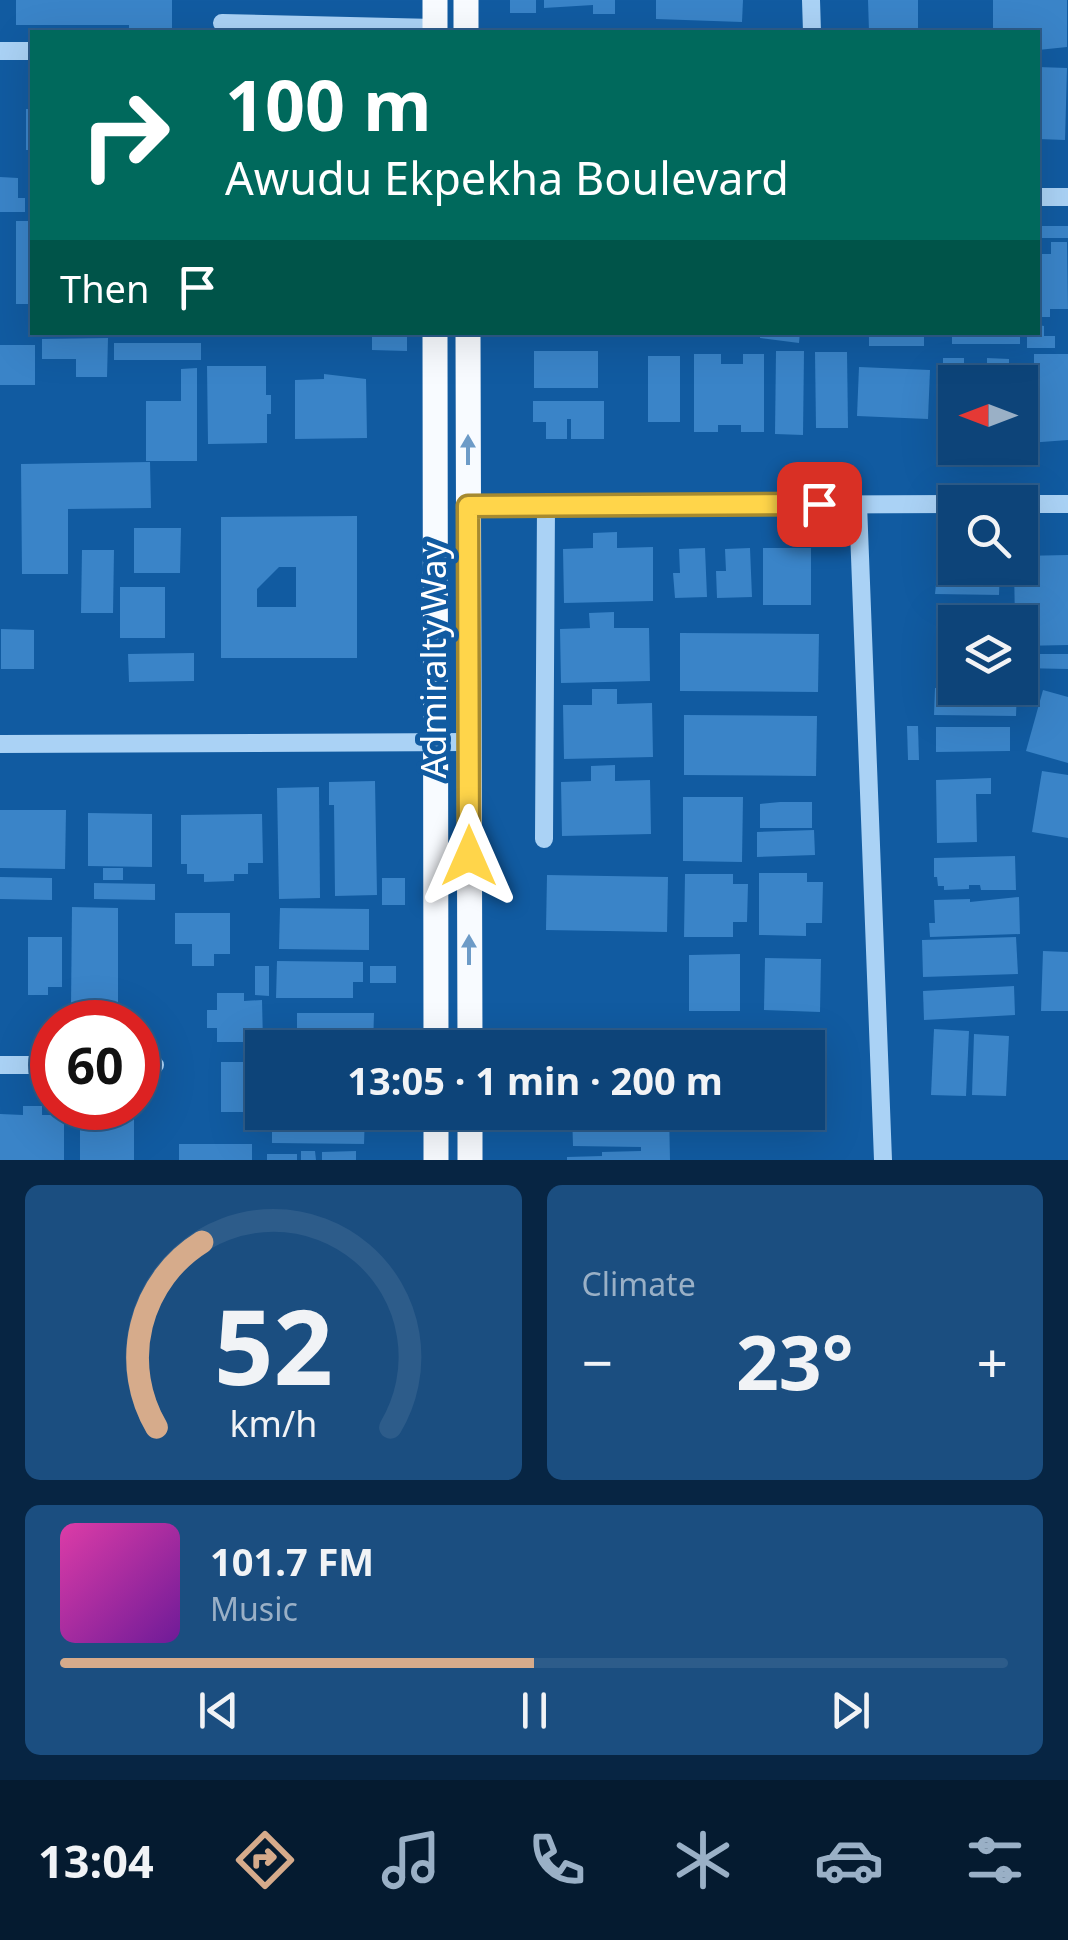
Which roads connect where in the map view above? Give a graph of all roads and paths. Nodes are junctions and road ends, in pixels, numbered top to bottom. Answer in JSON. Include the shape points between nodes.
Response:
{"nodes":[{"id":1,"x":435,"y":0,"type":"edge"},
{"id":2,"x":466,"y":0,"type":"edge"},
{"id":3,"x":812,"y":0,"type":"edge"},
{"id":4,"x":222,"y":23,"type":"dead end"},
{"id":5,"x":435,"y":30,"type":"edge"},
{"id":6,"x":466,"y":30,"type":"edge"},
{"id":7,"x":812,"y":30,"type":"edge"},
{"id":8,"x":0,"y":51,"type":"edge"},
{"id":9,"x":30,"y":51,"type":"edge"},
{"id":10,"x":1040,"y":197,"type":"edge"},
{"id":11,"x":1068,"y":197,"type":"edge"},
{"id":12,"x":435,"y":335,"type":"edge"},
{"id":13,"x":468,"y":335,"type":"edge"},
{"id":14,"x":858,"y":504,"type":"junction"},
{"id":15,"x":938,"y":504,"type":"edge"},
{"id":16,"x":1038,"y":504,"type":"edge"},
{"id":17,"x":1068,"y":504,"type":"edge"},
{"id":18,"x":468,"y":506,"type":"junction"},
{"id":19,"x":546,"y":506,"type":"junction"},
{"id":20,"x":436,"y":742,"type":"junction"},
{"id":21,"x":468,"y":742,"type":"junction"},
{"id":22,"x":0,"y":744,"type":"edge"},
{"id":23,"x":544,"y":840,"type":"dead end"},
{"id":24,"x":436,"y":1030,"type":"edge"},
{"id":25,"x":470,"y":1030,"type":"edge"},
{"id":26,"x":0,"y":1065,"type":"edge"},
{"id":27,"x":30,"y":1065,"type":"edge"},
{"id":28,"x":436,"y":1130,"type":"edge"},
{"id":29,"x":470,"y":1130,"type":"edge"},
{"id":30,"x":436,"y":1160,"type":"edge"},
{"id":31,"x":470,"y":1160,"type":"edge"},
{"id":32,"x":882,"y":1160,"type":"edge"}],
"edges":[{"from":1,"to":5,"type":"main road"},
{"from":2,"to":6,"type":"main road"},
{"from":3,"to":7,"type":"street"},
{"from":4,"to":5,"type":"street"},
{"from":8,"to":9,"type":"street"},
{"from":10,"to":11,"type":"street"},
{"from":12,"to":20,"type":"main road","name":"Admiralty Way"},
{"from":18,"to":13,"type":"main road","name":"Admiralty Way","one_way":true},
{"from":14,"to":15,"type":"street"},
{"from":14,"to":19,"type":"street"},
{"from":14,"to":32,"type":"street"},
{"from":16,"to":17,"type":"street"},
{"from":18,"to":19,"type":"street"},
{"from":18,"to":21,"type":"main road","name":"Admiralty Way"},
{"from":19,"to":23,"type":"street"},
{"from":20,"to":21,"type":"street"},
{"from":20,"to":22,"type":"street"},
{"from":20,"to":24,"type":"main road","name":"Admiralty Way"},
{"from":25,"to":21,"type":"main road","name":"Admiralty Way","one_way":true},
{"from":26,"to":27,"type":"street"},
{"from":28,"to":30,"type":"main road"},
{"from":29,"to":31,"type":"main road"}]}
